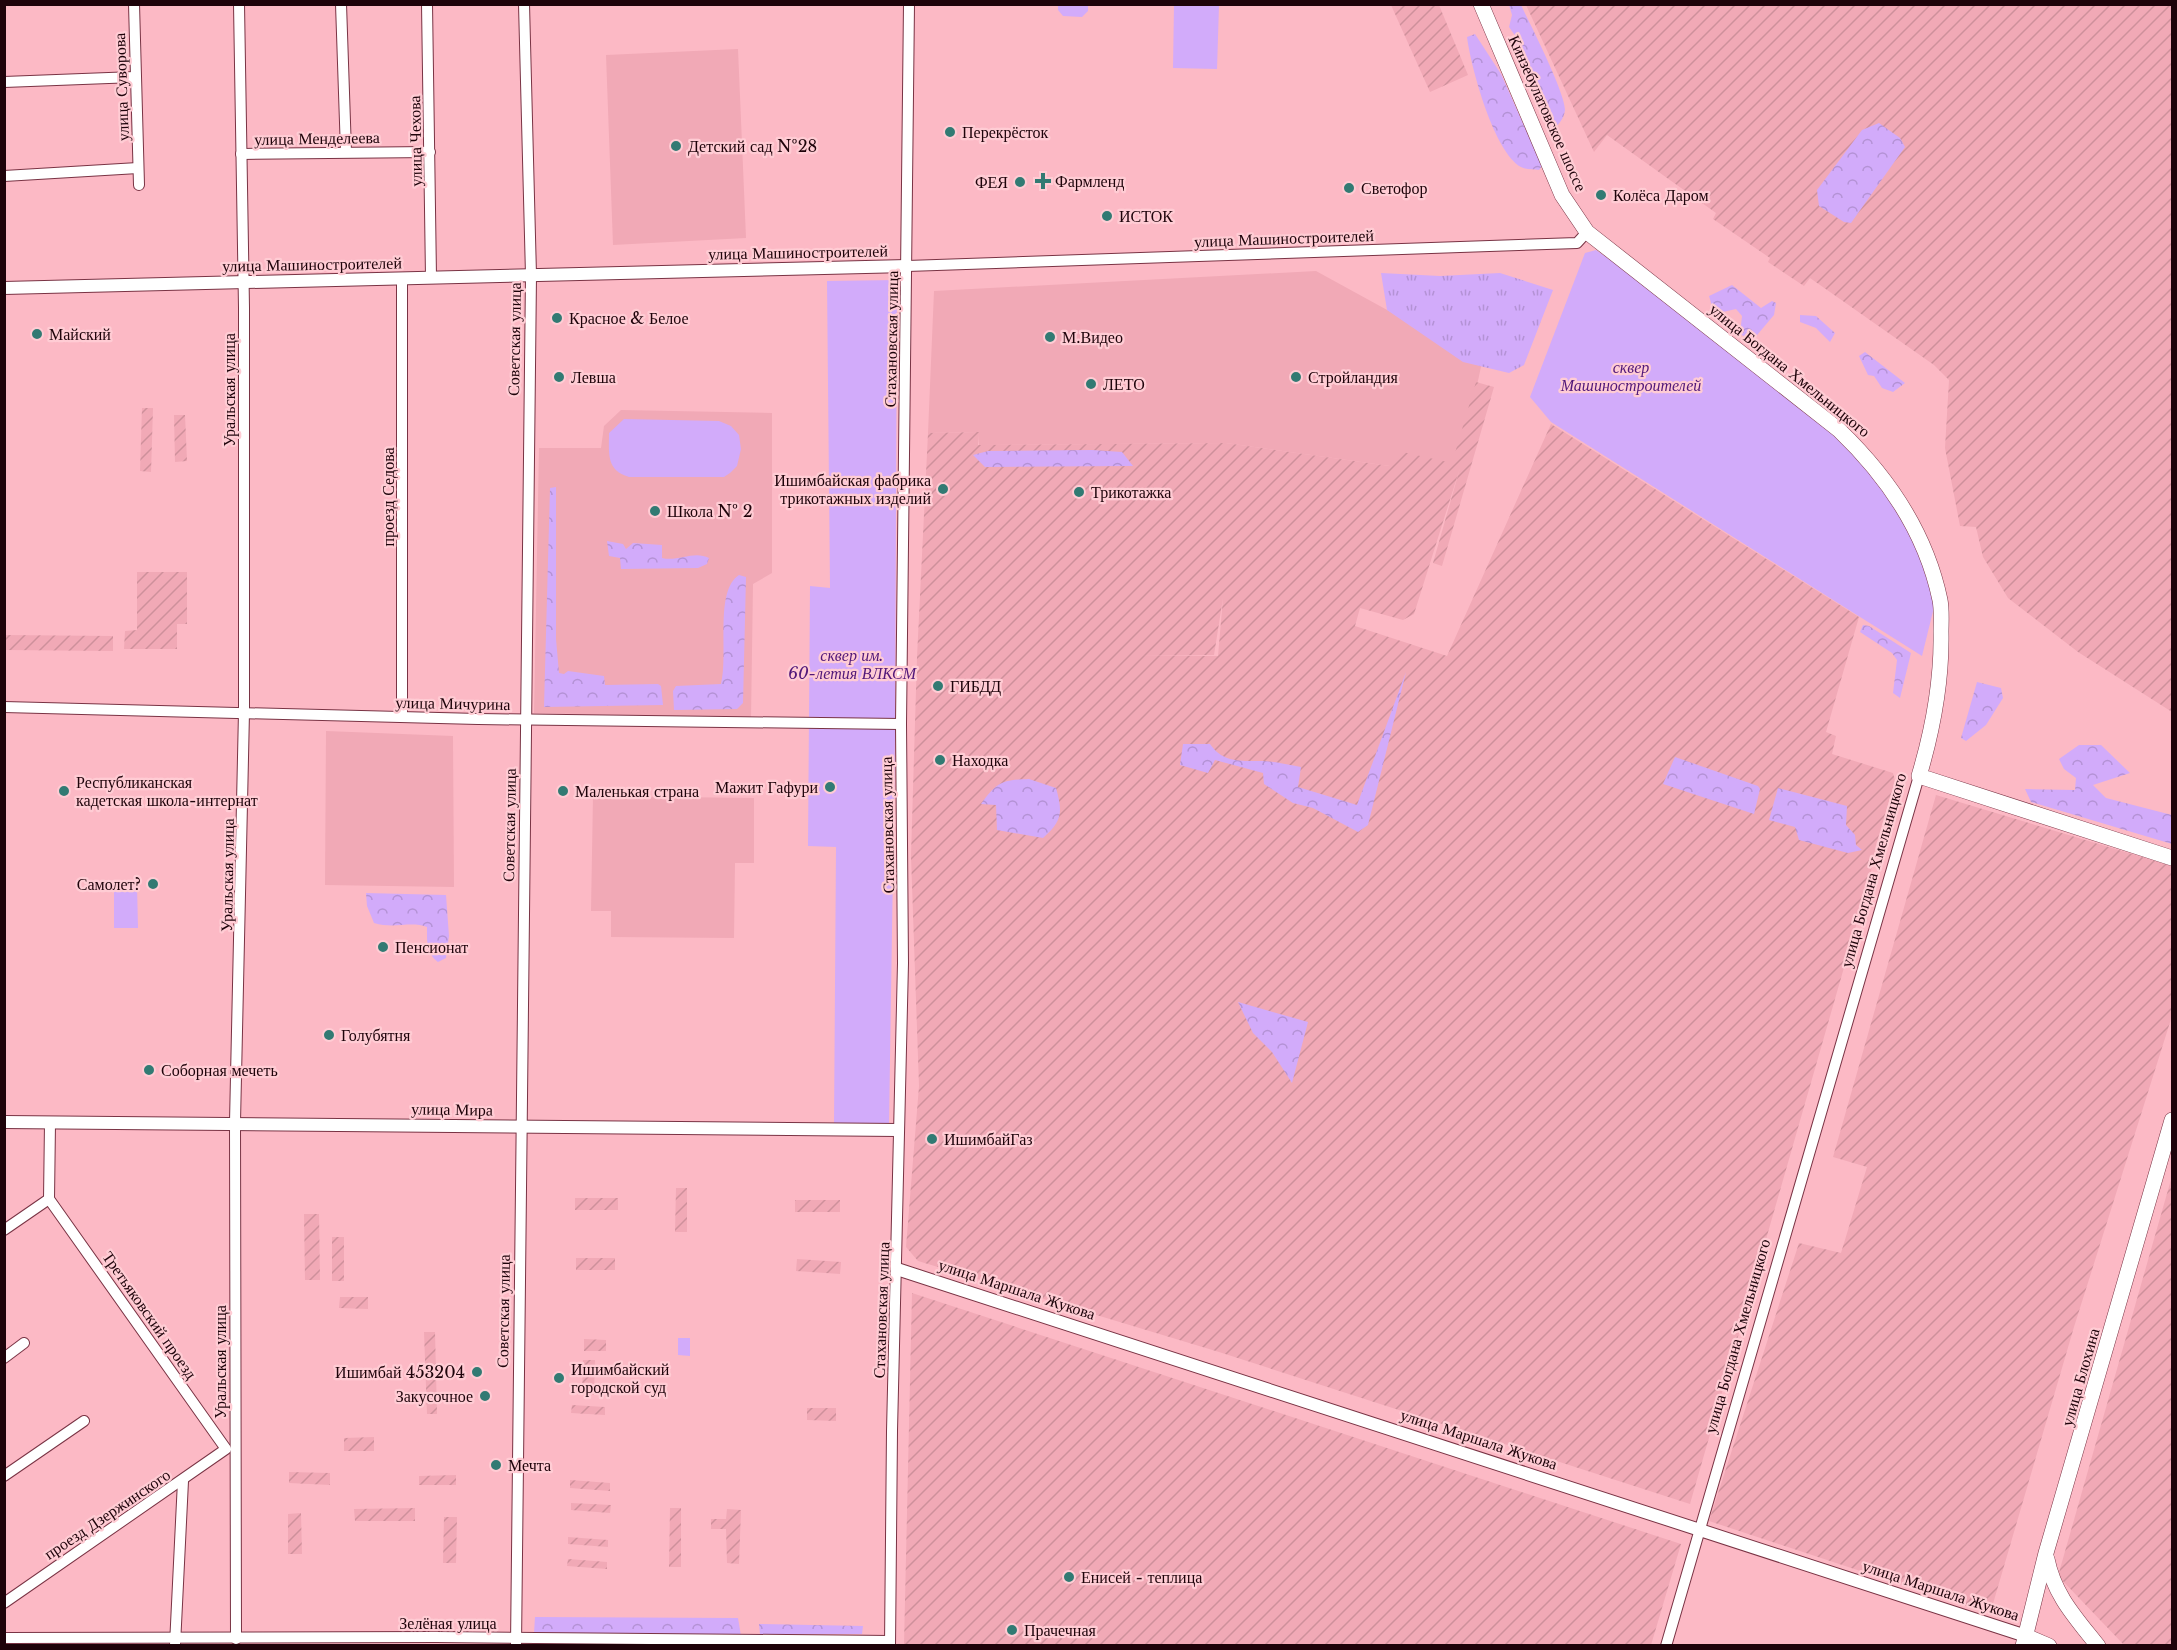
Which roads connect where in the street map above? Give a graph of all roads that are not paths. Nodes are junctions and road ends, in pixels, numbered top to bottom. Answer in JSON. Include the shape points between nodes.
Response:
{"nodes":[{"id":1,"x":134,"y":4,"type":"edge"},
{"id":2,"x":239,"y":4,"type":"edge"},
{"id":3,"x":341,"y":4,"type":"edge"},
{"id":4,"x":427,"y":4,"type":"edge"},
{"id":5,"x":524,"y":4,"type":"edge"},
{"id":6,"x":909,"y":4,"type":"edge"},
{"id":7,"x":1481,"y":4,"type":"edge"},
{"id":8,"x":135,"y":77,"type":"junction"},
{"id":9,"x":4,"y":82,"type":"edge"},
{"id":10,"x":346,"y":152,"type":"junction"},
{"id":11,"x":430,"y":152,"type":"junction"},
{"id":12,"x":241,"y":154,"type":"junction"},
{"id":13,"x":138,"y":168,"type":"junction"},
{"id":14,"x":4,"y":176,"type":"edge"},
{"id":15,"x":139,"y":185,"type":"dead end"},
{"id":16,"x":1587,"y":232,"type":"junction"},
{"id":17,"x":907,"y":266,"type":"junction"},
{"id":18,"x":531,"y":274,"type":"junction"},
{"id":19,"x":431,"y":277,"type":"junction"},
{"id":20,"x":402,"y":278,"type":"junction"},
{"id":21,"x":243,"y":282,"type":"junction"},
{"id":22,"x":4,"y":288,"type":"edge"},
{"id":23,"x":4,"y":707,"type":"edge"},
{"id":24,"x":244,"y":712,"type":"junction"},
{"id":25,"x":402,"y":717,"type":"junction"},
{"id":26,"x":525,"y":720,"type":"junction"},
{"id":27,"x":901,"y":724,"type":"junction"},
{"id":28,"x":1919,"y":777,"type":"junction"},
{"id":29,"x":2172,"y":858,"type":"edge"},
{"id":30,"x":2172,"y":1120,"type":"edge"},
{"id":31,"x":4,"y":1122,"type":"edge"},
{"id":32,"x":235,"y":1122,"type":"junction"},
{"id":33,"x":50,"y":1123,"type":"junction"},
{"id":34,"x":520,"y":1126,"type":"junction"},
{"id":35,"x":898,"y":1130,"type":"junction"},
{"id":36,"x":49,"y":1199,"type":"junction"},
{"id":37,"x":4,"y":1230,"type":"edge"},
{"id":38,"x":897,"y":1269,"type":"junction"},
{"id":39,"x":24,"y":1343,"type":"dead end"},
{"id":40,"x":4,"y":1358,"type":"edge"},
{"id":41,"x":84,"y":1421,"type":"dead end"},
{"id":42,"x":226,"y":1449,"type":"joint"},
{"id":43,"x":4,"y":1476,"type":"edge"},
{"id":44,"x":183,"y":1481,"type":"junction"},
{"id":45,"x":1699,"y":1530,"type":"junction"},
{"id":46,"x":2046,"y":1553,"type":"junction"},
{"id":47,"x":4,"y":1603,"type":"edge"},
{"id":48,"x":4,"y":1638,"type":"edge"},
{"id":49,"x":236,"y":1639,"type":"junction"},
{"id":50,"x":2025,"y":1641,"type":"edge"},
{"id":51,"x":516,"y":1642,"type":"edge"},
{"id":52,"x":175,"y":1643,"type":"edge"},
{"id":53,"x":890,"y":1643,"type":"edge"},
{"id":54,"x":1666,"y":1646,"type":"edge"},
{"id":55,"x":2049,"y":1646,"type":"edge"},
{"id":56,"x":2098,"y":1646,"type":"edge"}],
"edges":[{"from":1,"to":8,"type":"street","name":"улица Суворова"},
{"from":2,"to":12,"type":"street","name":"Уральская улица"},
{"from":3,"to":10,"type":"street"},
{"from":4,"to":11,"type":"street","name":"улица Чехова"},
{"from":5,"to":18,"type":"street","name":"Советская улица"},
{"from":6,"to":17,"type":"street","name":"Стахановская улица"},
{"from":7,"to":16,"type":"main road","name":"Кинзебулатовское шоссе","via":[[1562,195]]},
{"from":8,"to":9,"type":"street"},
{"from":8,"to":13,"type":"street","name":"улица Суворова"},
{"from":10,"to":11,"type":"street","name":"улица Менделеева"},
{"from":10,"to":12,"type":"street","name":"улица Менделеева"},
{"from":11,"to":19,"type":"street","name":"улица Чехова"},
{"from":12,"to":21,"type":"street","name":"Уральская улица"},
{"from":13,"to":14,"type":"street"},
{"from":13,"to":15,"type":"street","name":"улица Суворова"},
{"from":16,"to":17,"type":"street","name":"улица Машиностроителей","via":[[1577,243]]},
{"from":16,"to":28,"type":"main road","name":"улица Богдана Хмельницкого","via":[[1839,430],[1868,458],[1903,506],[1925,553],[1940,602],[1940,675],[1930,739]]},
{"from":17,"to":18,"type":"street","name":"улица Машиностроителей"},
{"from":17,"to":27,"type":"street","name":"Стахановская улица"},
{"from":18,"to":19,"type":"street","name":"улица Машиностроителей"},
{"from":18,"to":26,"type":"street","name":"Советская улица"},
{"from":19,"to":20,"type":"street","name":"улица Машиностроителей"},
{"from":20,"to":21,"type":"street","name":"улица Машиностроителей"},
{"from":20,"to":25,"type":"street","name":"проезд Седова"},
{"from":21,"to":22,"type":"street","name":"улица Машиностроителей"},
{"from":21,"to":24,"type":"street","name":"Уральская улица"},
{"from":23,"to":24,"type":"street","name":"улица Мичурина"},
{"from":24,"to":25,"type":"street","name":"улица Мичурина"},
{"from":24,"to":32,"type":"street","name":"Уральская улица"},
{"from":25,"to":26,"type":"street","name":"улица Мичурина"},
{"from":26,"to":27,"type":"street","name":"улица Мичурина"},
{"from":26,"to":34,"type":"street","name":"Советская улица"},
{"from":27,"to":35,"type":"street","name":"Стахановская улица","via":[[903,963]]},
{"from":28,"to":29,"type":"main road"},
{"from":28,"to":45,"type":"street","name":"улица Богдана Хмельницкого"},
{"from":30,"to":46,"type":"main road","name":"улица Блохина"},
{"from":31,"to":33,"type":"street","name":"улица Мира"},
{"from":32,"to":33,"type":"street","name":"улица Мира"},
{"from":32,"to":34,"type":"street","name":"улица Мира"},
{"from":32,"to":49,"type":"street","name":"Уральская улица"},
{"from":33,"to":36,"type":"street"},
{"from":34,"to":35,"type":"street","name":"улица Мира"},
{"from":34,"to":51,"type":"street","name":"Советская улица"},
{"from":35,"to":38,"type":"street","name":"Стахановская улица"},
{"from":36,"to":37,"type":"street"},
{"from":36,"to":42,"type":"street","name":"Третьяковский проезд"},
{"from":38,"to":45,"type":"street","name":"улица Маршала Жукова"},
{"from":38,"to":53,"type":"street","name":"Стахановская улица"},
{"from":39,"to":40,"type":"street"},
{"from":41,"to":43,"type":"street"},
{"from":42,"to":44,"type":"street","name":"проезд Дзержинского"},
{"from":44,"to":47,"type":"street","name":"проезд Дзержинского"},
{"from":44,"to":52,"type":"street"},
{"from":45,"to":50,"type":"street","name":"улица Маршала Жукова"},
{"from":45,"to":54,"type":"street","name":"улица Богдана Хмельницкого"},
{"from":46,"to":50,"type":"main road","name":"улица Блохина"},
{"from":46,"to":56,"type":"main road","via":[[2051,1580],[2059,1596]]},
{"from":48,"to":52,"type":"street","name":"Зелёная улица"},
{"from":49,"to":51,"type":"street","name":"Зелёная улица"},
{"from":49,"to":52,"type":"street","name":"Зелёная улица"},
{"from":50,"to":55,"type":"main road","name":"улица Маршала Жукова"},
{"from":51,"to":53,"type":"street","name":"Зелёная улица"}]}
